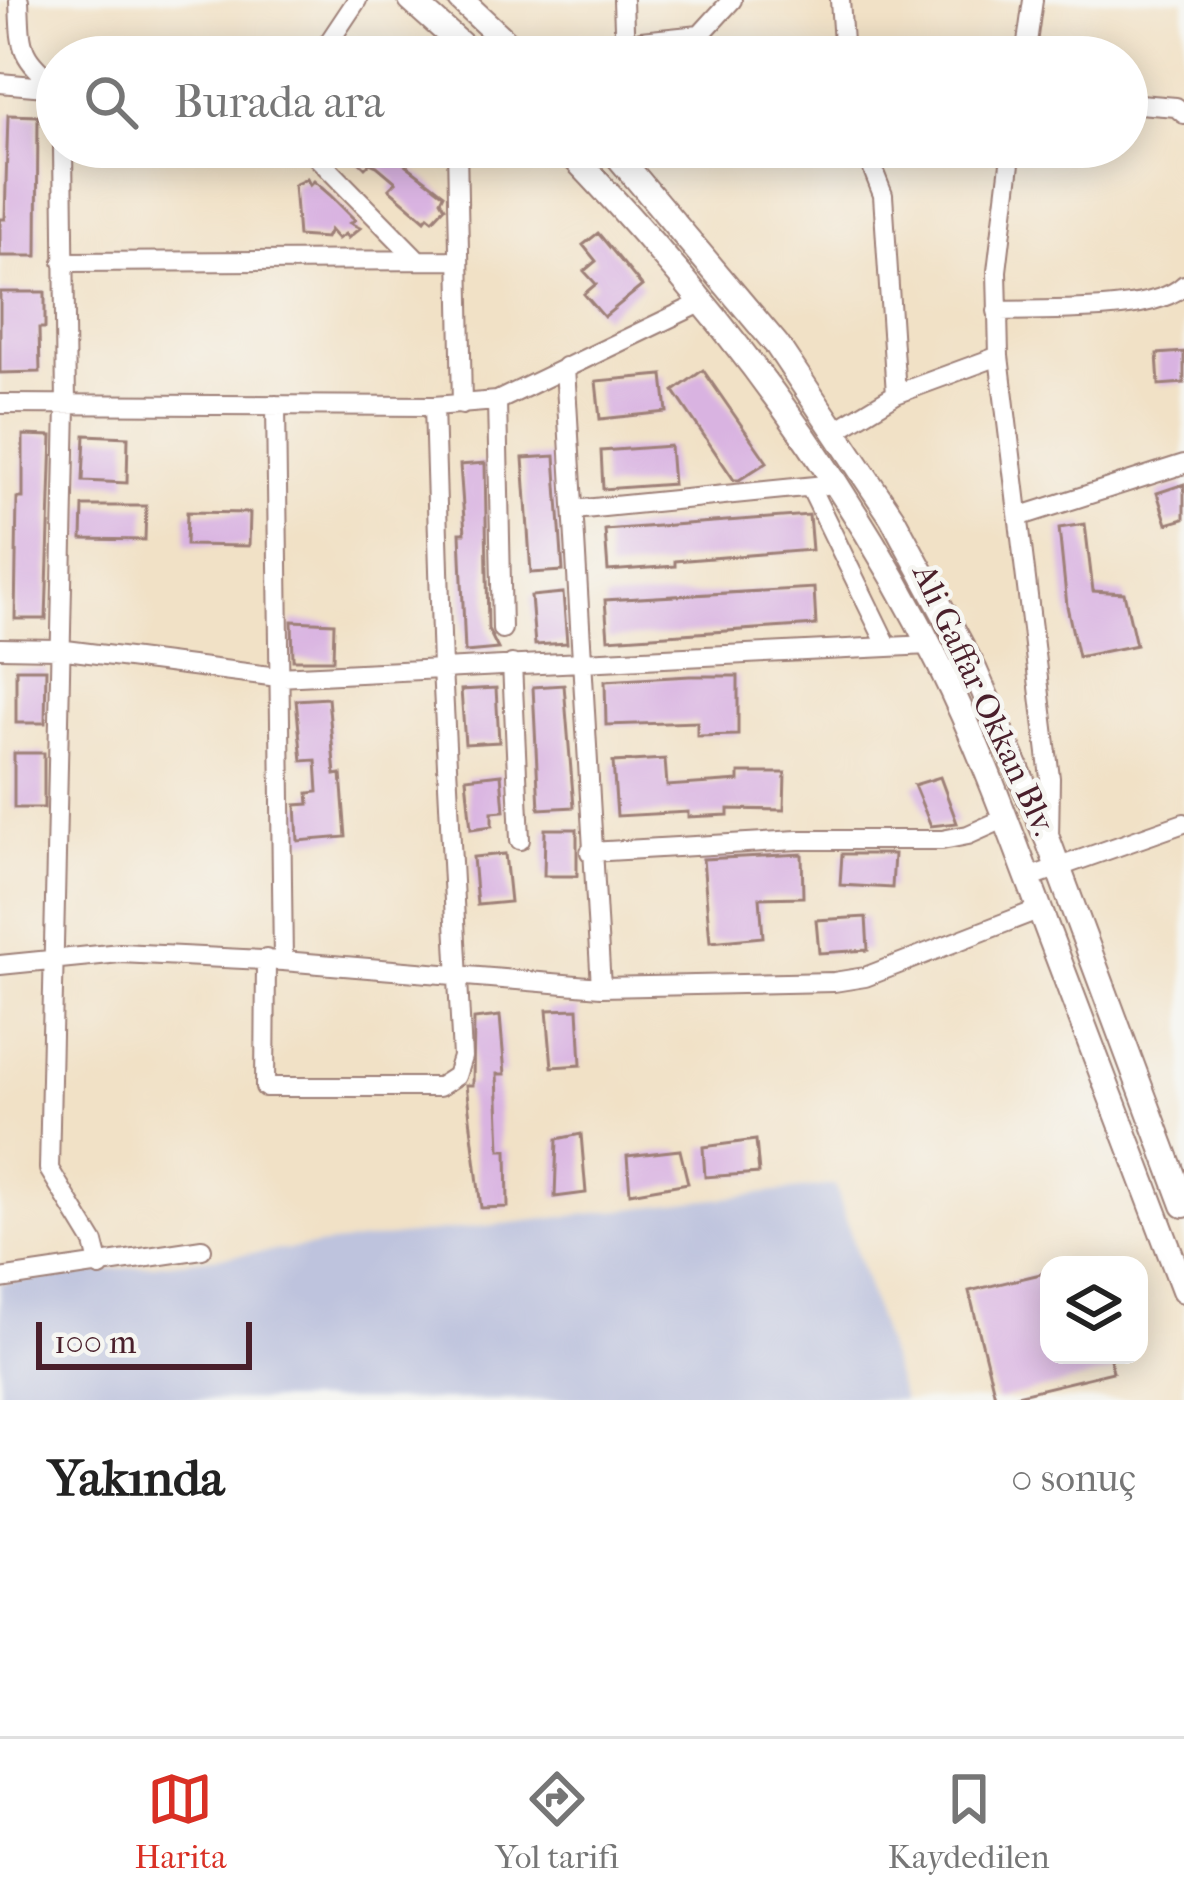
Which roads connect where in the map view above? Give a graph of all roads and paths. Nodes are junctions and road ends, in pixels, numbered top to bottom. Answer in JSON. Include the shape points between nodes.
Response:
{"nodes":[{"id":1,"x":19,"y":0,"type":"edge"},
{"id":2,"x":356,"y":0,"type":"edge"},
{"id":3,"x":411,"y":0,"type":"edge"},
{"id":4,"x":460,"y":0,"type":"edge"},
{"id":5,"x":623,"y":0,"type":"edge"},
{"id":6,"x":732,"y":0,"type":"edge"},
{"id":7,"x":840,"y":0,"type":"edge"},
{"id":8,"x":1033,"y":0,"type":"edge"},
{"id":9,"x":333,"y":36,"type":"edge"},
{"id":10,"x":443,"y":36,"type":"edge"},
{"id":11,"x":499,"y":36,"type":"edge"},
{"id":12,"x":624,"y":36,"type":"edge"},
{"id":13,"x":688,"y":36,"type":"edge"},
{"id":14,"x":843,"y":36,"type":"edge"},
{"id":15,"x":1031,"y":36,"type":"edge"},
{"id":16,"x":36,"y":70,"type":"edge"},
{"id":17,"x":0,"y":83,"type":"edge"},
{"id":18,"x":36,"y":86,"type":"edge"},
{"id":19,"x":1148,"y":105,"type":"edge"},
{"id":20,"x":1184,"y":114,"type":"edge"},
{"id":21,"x":63,"y":168,"type":"edge"},
{"id":22,"x":328,"y":168,"type":"edge"},
{"id":23,"x":457,"y":168,"type":"edge"},
{"id":24,"x":583,"y":168,"type":"edge"},
{"id":25,"x":630,"y":168,"type":"edge"},
{"id":26,"x":872,"y":168,"type":"edge"},
{"id":27,"x":1009,"y":168,"type":"edge"},
{"id":28,"x":417,"y":259,"type":"junction"},
{"id":29,"x":459,"y":260,"type":"junction"},
{"id":30,"x":63,"y":262,"type":"junction"},
{"id":31,"x":1184,"y":285,"type":"edge"},
{"id":32,"x":703,"y":302,"type":"junction"},
{"id":33,"x":997,"y":311,"type":"junction"},
{"id":34,"x":999,"y":356,"type":"junction"},
{"id":35,"x":565,"y":367,"type":"junction"},
{"id":36,"x":896,"y":394,"type":"junction"},
{"id":37,"x":497,"y":401,"type":"junction"},
{"id":38,"x":0,"y":404,"type":"edge"},
{"id":39,"x":276,"y":405,"type":"junction"},
{"id":40,"x":462,"y":405,"type":"junction"},
{"id":41,"x":66,"y":406,"type":"junction"},
{"id":42,"x":434,"y":406,"type":"junction"},
{"id":43,"x":835,"y":431,"type":"junction"},
{"id":44,"x":1184,"y":464,"type":"edge"},
{"id":45,"x":822,"y":486,"type":"junction"},
{"id":46,"x":574,"y":510,"type":"junction"},
{"id":47,"x":1021,"y":516,"type":"junction"},
{"id":48,"x":502,"y":629,"type":"dead end"},
{"id":49,"x":929,"y":645,"type":"junction"},
{"id":50,"x":889,"y":646,"type":"junction"},
{"id":51,"x":0,"y":648,"type":"edge"},
{"id":52,"x":58,"y":650,"type":"junction"},
{"id":53,"x":584,"y":659,"type":"junction"},
{"id":54,"x":512,"y":664,"type":"junction"},
{"id":55,"x":442,"y":668,"type":"junction"},
{"id":56,"x":278,"y":677,"type":"junction"},
{"id":57,"x":1006,"y":818,"type":"junction"},
{"id":58,"x":1184,"y":824,"type":"edge"},
{"id":59,"x":520,"y":840,"type":"dead end"},
{"id":60,"x":1049,"y":843,"type":"junction"},
{"id":61,"x":590,"y":852,"type":"junction"},
{"id":62,"x":1059,"y":868,"type":"junction"},
{"id":63,"x":1028,"y":878,"type":"junction"},
{"id":64,"x":1040,"y":909,"type":"junction"},
{"id":65,"x":275,"y":960,"type":"junction"},
{"id":66,"x":52,"y":962,"type":"junction"},
{"id":67,"x":0,"y":965,"type":"edge"},
{"id":68,"x":459,"y":974,"type":"junction"},
{"id":69,"x":601,"y":987,"type":"junction"},
{"id":70,"x":1184,"y":1205,"type":"edge"},
{"id":71,"x":202,"y":1249,"type":"dead end"},
{"id":72,"x":100,"y":1267,"type":"junction"},
{"id":73,"x":0,"y":1279,"type":"edge"},
{"id":74,"x":1184,"y":1290,"type":"edge"}],
"edges":[{"from":1,"to":16,"type":"street","via":[[20,45]]},
{"from":2,"to":9,"type":"street"},
{"from":3,"to":10,"type":"main road"},
{"from":4,"to":11,"type":"main road"},
{"from":5,"to":12,"type":"street"},
{"from":6,"to":13,"type":"street","via":[[700,35]]},
{"from":7,"to":14,"type":"street"},
{"from":8,"to":15,"type":"street"},
{"from":17,"to":18,"type":"street"},
{"from":19,"to":20,"type":"street"},
{"from":21,"to":30,"type":"street"},
{"from":22,"to":28,"type":"street"},
{"from":23,"to":29,"type":"street"},
{"from":24,"to":32,"type":"main road","name":"Ali Gaffar Okkan Blv."},
{"from":25,"to":43,"type":"main road","name":"Ali Gaffar Okkan Blv.","via":[[777,345]]},
{"from":26,"to":36,"type":"street","via":[[883,195]]},
{"from":27,"to":33,"type":"street"},
{"from":28,"to":29,"type":"street"},
{"from":28,"to":30,"type":"street"},
{"from":29,"to":40,"type":"street"},
{"from":30,"to":41,"type":"street"},
{"from":31,"to":33,"type":"street","via":[[1134,304]]},
{"from":32,"to":35,"type":"street"},
{"from":32,"to":45,"type":"main road","name":"Ali Gaffar Okkan Blv.","via":[[766,378]]},
{"from":33,"to":34,"type":"street"},
{"from":34,"to":36,"type":"street"},
{"from":34,"to":47,"type":"street"},
{"from":35,"to":37,"type":"street"},
{"from":35,"to":46,"type":"street"},
{"from":36,"to":43,"type":"street"},
{"from":37,"to":40,"type":"street"},
{"from":37,"to":48,"type":"street"},
{"from":38,"to":41,"type":"street"},
{"from":39,"to":41,"type":"street"},
{"from":39,"to":42,"type":"street"},
{"from":39,"to":56,"type":"street"},
{"from":40,"to":42,"type":"street"},
{"from":41,"to":52,"type":"street"},
{"from":42,"to":55,"type":"street"},
{"from":43,"to":60,"type":"main road","name":"Ali Gaffar Okkan Blv.","via":[[975,671]]},
{"from":44,"to":47,"type":"street"},
{"from":45,"to":46,"type":"street"},
{"from":45,"to":49,"type":"main road","name":"Ali Gaffar Okkan Blv.","via":[[883,559]]},
{"from":45,"to":50,"type":"street"},
{"from":46,"to":53,"type":"street"},
{"from":47,"to":60,"type":"street","via":[[1050,778]]},
{"from":49,"to":50,"type":"street"},
{"from":49,"to":57,"type":"main road","name":"Ali Gaffar Okkan Blv."},
{"from":50,"to":53,"type":"street"},
{"from":51,"to":52,"type":"street"},
{"from":52,"to":56,"type":"street"},
{"from":52,"to":66,"type":"street"},
{"from":53,"to":54,"type":"street"},
{"from":53,"to":61,"type":"street"},
{"from":54,"to":55,"type":"street"},
{"from":54,"to":59,"type":"street"},
{"from":55,"to":56,"type":"street"},
{"from":55,"to":68,"type":"street"},
{"from":56,"to":65,"type":"street"},
{"from":57,"to":61,"type":"street","via":[[942,840]]},
{"from":57,"to":63,"type":"main road","name":"Ali Gaffar Okkan Blv."},
{"from":58,"to":62,"type":"street"},
{"from":60,"to":62,"type":"main road","name":"Ali Gaffar Okkan Blv."},
{"from":61,"to":69,"type":"street"},
{"from":62,"to":63,"type":"street"},
{"from":62,"to":70,"type":"main road","name":"Ali Gaffar Okkan Blv."},
{"from":63,"to":64,"type":"main road","name":"Ali Gaffar Okkan Blv."},
{"from":64,"to":69,"type":"street","via":[[865,977]]},
{"from":64,"to":74,"type":"main road","name":"Ali Gaffar Okkan Blv."},
{"from":65,"to":66,"type":"street","via":[[120,953]]},
{"from":65,"to":68,"type":"street"},
{"from":65,"to":68,"type":"street","via":[[265,1087],[449,1082],[462,1057]]},
{"from":66,"to":67,"type":"street"},
{"from":66,"to":72,"type":"street","via":[[50,1169]]},
{"from":68,"to":69,"type":"street"},
{"from":71,"to":72,"type":"street"},
{"from":72,"to":73,"type":"street"}]}
